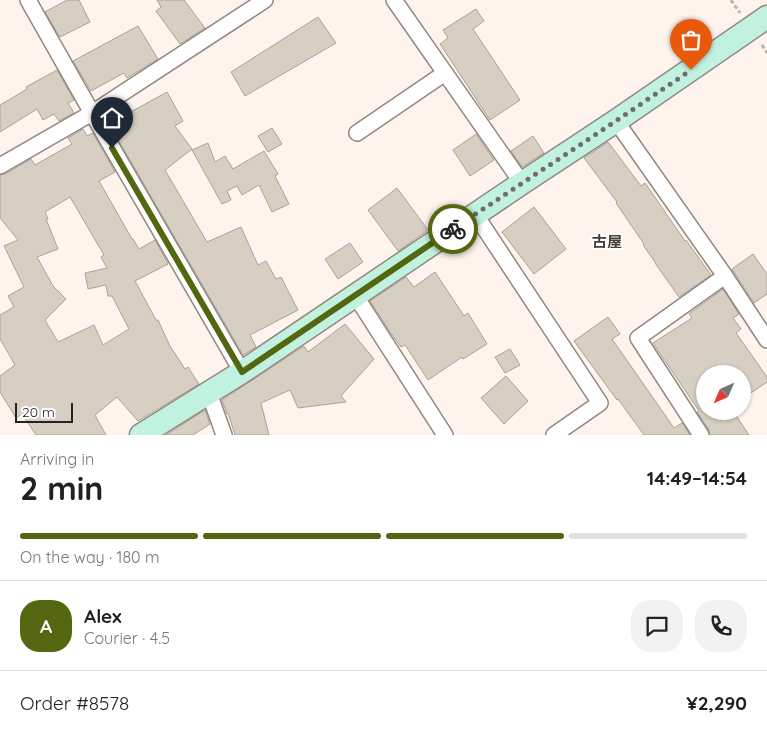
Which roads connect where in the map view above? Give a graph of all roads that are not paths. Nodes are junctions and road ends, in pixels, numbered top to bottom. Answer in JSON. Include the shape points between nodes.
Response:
{"nodes":[{"id":1,"x":28,"y":0,"type":"edge"},
{"id":2,"x":265,"y":0,"type":"edge"},
{"id":3,"x":394,"y":0,"type":"edge"},
{"id":4,"x":767,"y":17,"type":"edge"},
{"id":5,"x":446,"y":74,"type":"junction"},
{"id":6,"x":92,"y":113,"type":"junction"},
{"id":7,"x":616,"y":121,"type":"junction"},
{"id":8,"x":357,"y":133,"type":"dead end"},
{"id":9,"x":0,"y":166,"type":"edge"},
{"id":10,"x":522,"y":182,"type":"junction"},
{"id":11,"x":476,"y":214,"type":"junction"},
{"id":12,"x":725,"y":276,"type":"junction"},
{"id":13,"x":356,"y":295,"type":"junction"},
{"id":14,"x":767,"y":340,"type":"edge"},
{"id":15,"x":242,"y":372,"type":"junction"},
{"id":16,"x":209,"y":393,"type":"junction"},
{"id":17,"x":141,"y":435,"type":"edge"},
{"id":18,"x":224,"y":435,"type":"edge"},
{"id":19,"x":445,"y":435,"type":"edge"},
{"id":20,"x":554,"y":435,"type":"edge"},
{"id":21,"x":701,"y":435,"type":"edge"}],
"edges":[{"from":1,"to":6,"type":"street"},
{"from":2,"to":6,"type":"street"},
{"from":3,"to":5,"type":"street"},
{"from":4,"to":7,"type":"main road"},
{"from":5,"to":8,"type":"street"},
{"from":5,"to":10,"type":"street"},
{"from":6,"to":9,"type":"street"},
{"from":6,"to":15,"type":"street"},
{"from":7,"to":10,"type":"main road"},
{"from":7,"to":12,"type":"street"},
{"from":10,"to":11,"type":"main road"},
{"from":11,"to":13,"type":"main road"},
{"from":11,"to":20,"type":"street","via":[[600,402]]},
{"from":12,"to":14,"type":"street"},
{"from":12,"to":21,"type":"street","via":[[638,338]]},
{"from":13,"to":15,"type":"main road"},
{"from":13,"to":19,"type":"street"},
{"from":15,"to":16,"type":"main road"},
{"from":16,"to":17,"type":"main road"},
{"from":16,"to":18,"type":"street"}]}
